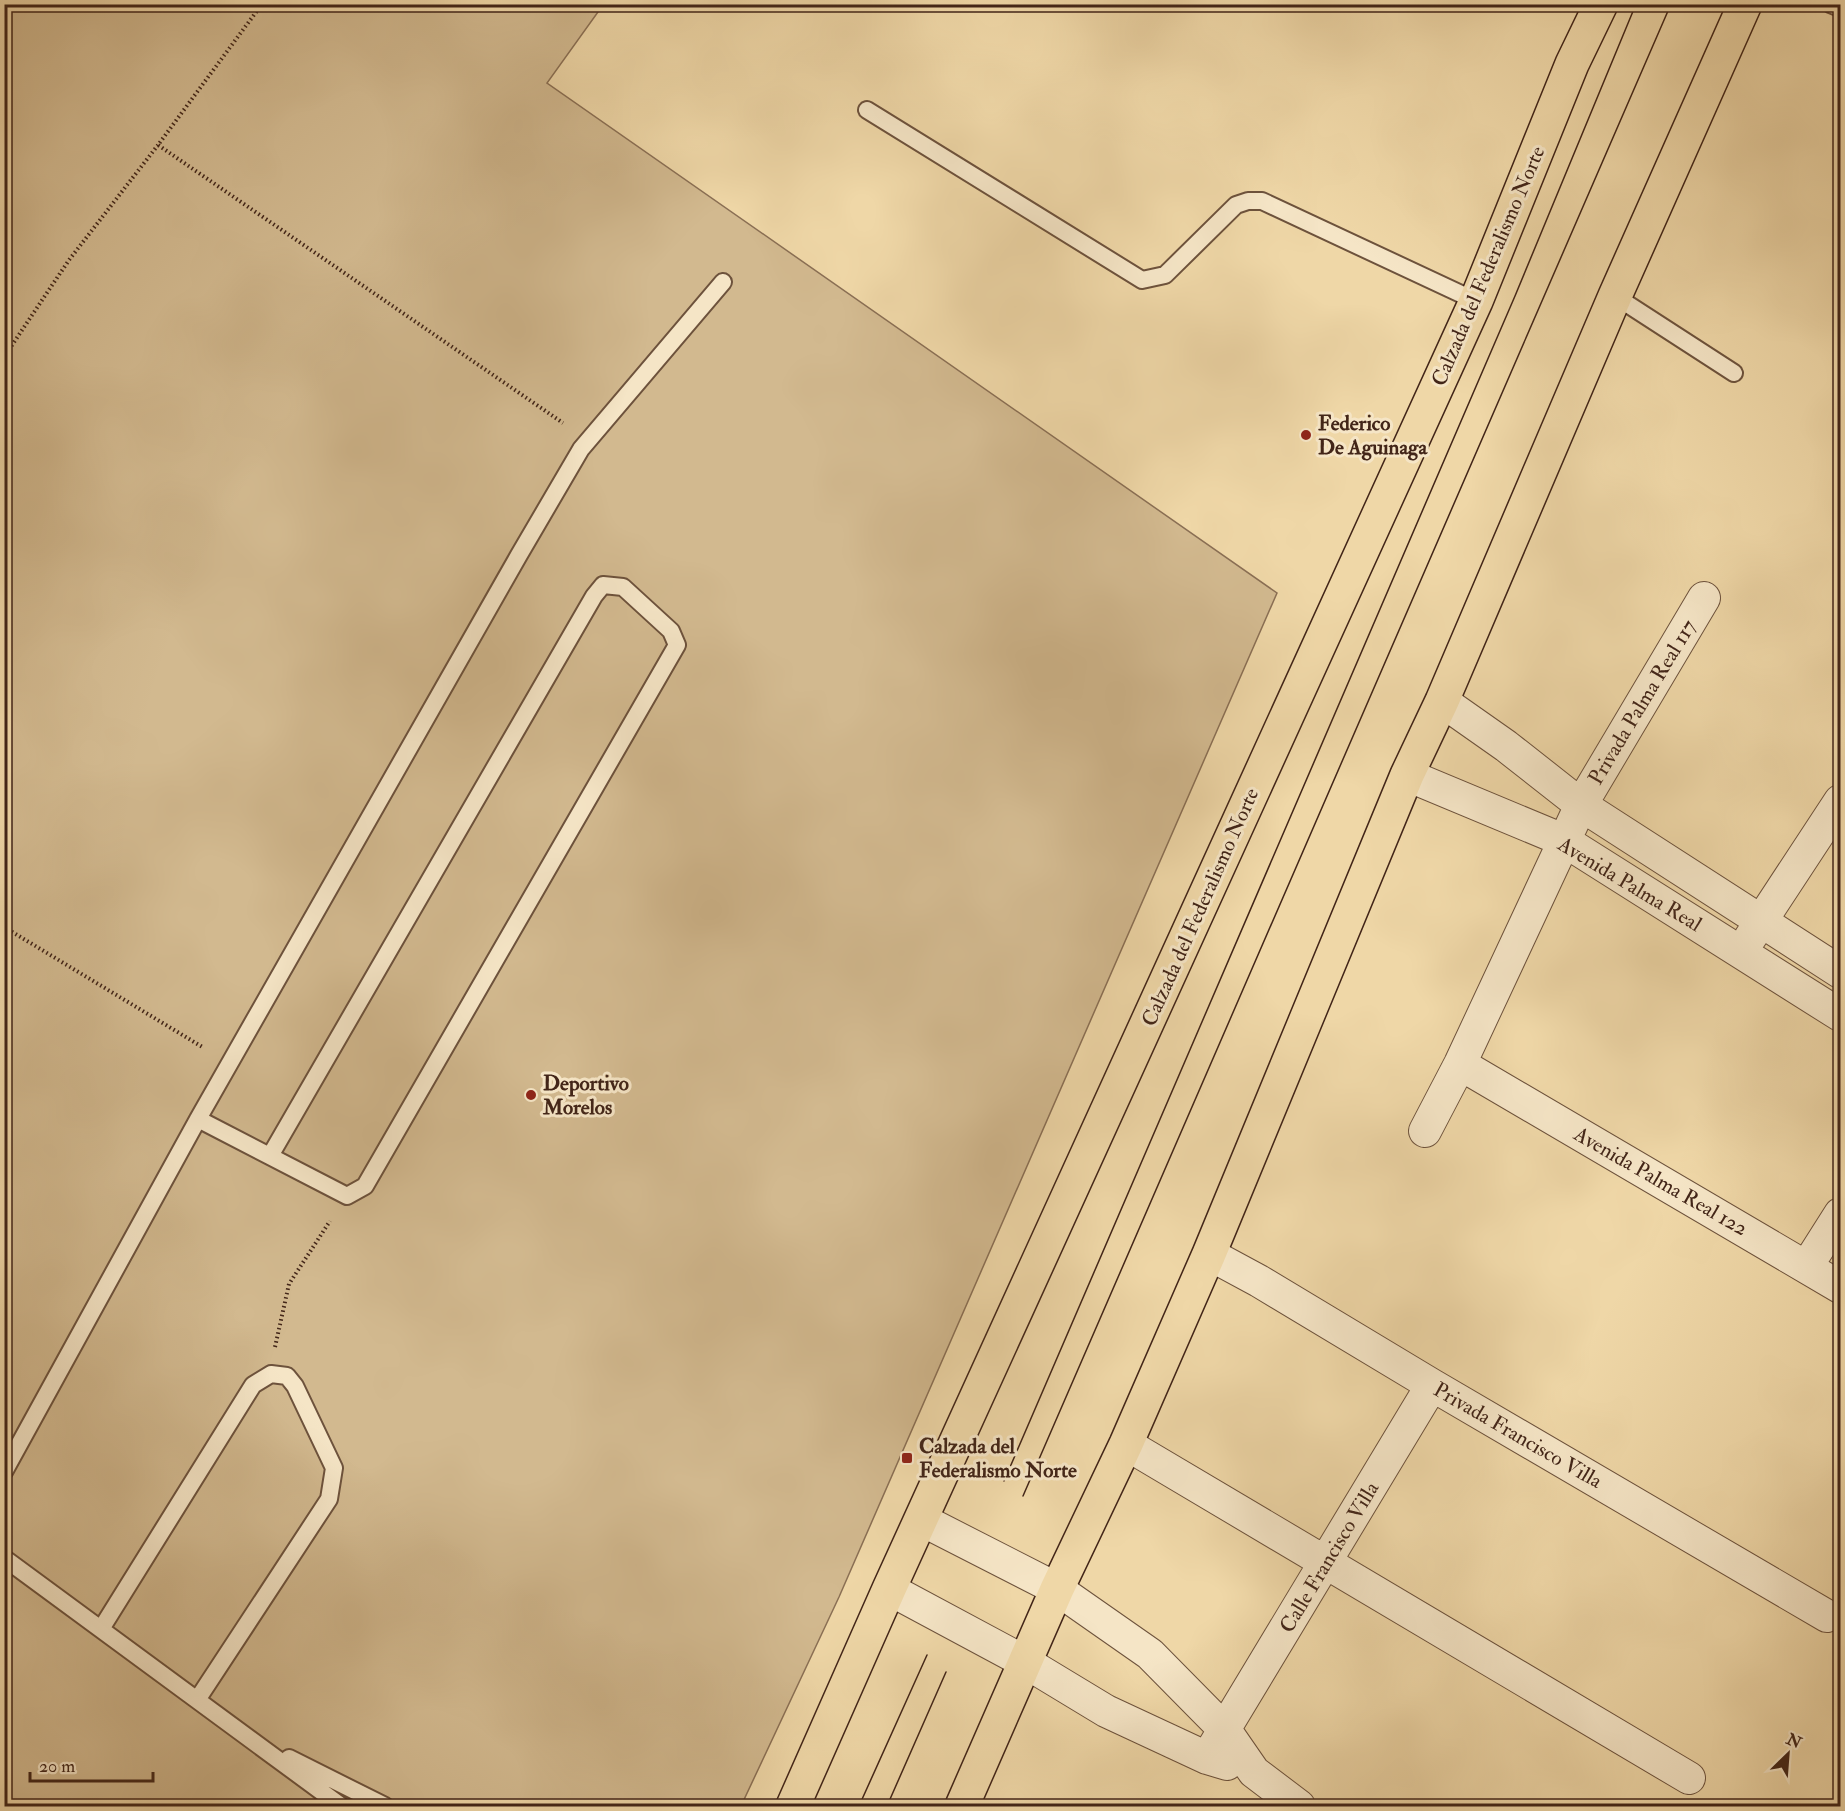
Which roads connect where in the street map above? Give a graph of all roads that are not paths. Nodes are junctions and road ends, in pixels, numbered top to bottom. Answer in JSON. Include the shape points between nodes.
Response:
{"nodes":[{"id":1,"x":1601,"y":4,"type":"edge"},
{"id":2,"x":1745,"y":4,"type":"edge"},
{"id":3,"x":1830,"y":4,"type":"edge"},
{"id":4,"x":1840,"y":8,"type":"edge"},
{"id":5,"x":867,"y":110,"type":"dead end"},
{"id":6,"x":723,"y":282,"type":"dead end"},
{"id":7,"x":1615,"y":296,"type":"junction"},
{"id":8,"x":1476,"y":301,"type":"junction"},
{"id":9,"x":1734,"y":373,"type":"dead end"},
{"id":10,"x":1704,"y":598,"type":"dead end"},
{"id":11,"x":1442,"y":701,"type":"junction"},
{"id":12,"x":1407,"y":775,"type":"junction"},
{"id":13,"x":1840,"y":801,"type":"edge"},
{"id":14,"x":1581,"y":805,"type":"junction"},
{"id":15,"x":1563,"y":840,"type":"junction"},
{"id":16,"x":1761,"y":921,"type":"junction"},
{"id":17,"x":1741,"y":952,"type":"junction"},
{"id":18,"x":1840,"y":972,"type":"edge"},
{"id":19,"x":1840,"y":1015,"type":"edge"},
{"id":20,"x":1460,"y":1064,"type":"junction"},
{"id":21,"x":198,"y":1119,"type":"junction"},
{"id":22,"x":1425,"y":1131,"type":"dead end"},
{"id":23,"x":270,"y":1156,"type":"junction"},
{"id":24,"x":1840,"y":1214,"type":"edge"},
{"id":25,"x":1209,"y":1254,"type":"junction"},
{"id":26,"x":1807,"y":1266,"type":"junction"},
{"id":27,"x":1840,"y":1287,"type":"edge"},
{"id":28,"x":1432,"y":1384,"type":"junction"},
{"id":29,"x":1126,"y":1444,"type":"junction"},
{"id":30,"x":4,"y":1472,"type":"edge"},
{"id":31,"x":922,"y":1520,"type":"junction"},
{"id":32,"x":4,"y":1558,"type":"edge"},
{"id":33,"x":1326,"y":1563,"type":"junction"},
{"id":34,"x":889,"y":1589,"type":"junction"},
{"id":35,"x":1057,"y":1589,"type":"junction"},
{"id":36,"x":1827,"y":1616,"type":"dead end"},
{"id":37,"x":100,"y":1629,"type":"junction"},
{"id":38,"x":1025,"y":1662,"type":"junction"},
{"id":39,"x":197,"y":1700,"type":"junction"},
{"id":40,"x":1225,"y":1730,"type":"junction"},
{"id":41,"x":246,"y":1736,"type":"junction"},
{"id":42,"x":1207,"y":1758,"type":"junction"},
{"id":43,"x":1254,"y":1772,"type":"junction"},
{"id":44,"x":1689,"y":1778,"type":"dead end"},
{"id":45,"x":341,"y":1806,"type":"edge"},
{"id":46,"x":385,"y":1806,"type":"edge"},
{"id":47,"x":793,"y":1806,"type":"edge"},
{"id":48,"x":962,"y":1806,"type":"edge"},
{"id":49,"x":1299,"y":1806,"type":"edge"}],
"edges":[{"from":1,"to":8,"type":"main road","name":"Calzada del Federalismo Norte","via":[[1572,64]]},
{"from":2,"to":7,"type":"main road"},
{"from":3,"to":4,"type":"lane"},
{"from":5,"to":8,"type":"lane","via":[[1142,280],[1165,275],[1236,205],[1262,201]]},
{"from":6,"to":21,"type":"lane","via":[[588,441]]},
{"from":7,"to":9,"type":"lane"},
{"from":7,"to":11,"type":"main road"},
{"from":8,"to":31,"type":"main road","name":"Calzada del Federalismo Norte"},
{"from":10,"to":14,"type":"street","name":"Privada Palma Real 117"},
{"from":11,"to":12,"type":"main road"},
{"from":11,"to":14,"type":"street","name":"Avenida Palma Real"},
{"from":12,"to":15,"type":"street","name":"Avenida Palma Real"},
{"from":12,"to":25,"type":"main road"},
{"from":13,"to":16,"type":"street"},
{"from":14,"to":15,"type":"street"},
{"from":14,"to":16,"type":"street","name":"Avenida Palma Real"},
{"from":15,"to":17,"type":"street","name":"Avenida Palma Real"},
{"from":15,"to":20,"type":"street"},
{"from":16,"to":17,"type":"street"},
{"from":16,"to":18,"type":"street","name":"Avenida Palma Real"},
{"from":17,"to":19,"type":"street","name":"Avenida Palma Real"},
{"from":20,"to":22,"type":"street"},
{"from":20,"to":26,"type":"street","name":"Avenida Palma Real 122"},
{"from":21,"to":23,"type":"lane"},
{"from":21,"to":30,"type":"lane"},
{"from":23,"to":23,"type":"lane","via":[[594,596],[603,585],[623,587],[671,631],[676,645],[365,1186],[347,1196]]},
{"from":24,"to":26,"type":"street"},
{"from":25,"to":28,"type":"street","name":"Privada Francisco Villa"},
{"from":25,"to":29,"type":"main road"},
{"from":26,"to":27,"type":"street","name":"Avenida Palma Real 122"},
{"from":28,"to":33,"type":"street","name":"Calle Francisco Villa"},
{"from":28,"to":36,"type":"street","name":"Privada Francisco Villa"},
{"from":29,"to":33,"type":"street"},
{"from":29,"to":35,"type":"main road"},
{"from":31,"to":34,"type":"main road","name":"Calzada del Federalismo Norte"},
{"from":31,"to":35,"type":"street"},
{"from":32,"to":37,"type":"lane"},
{"from":33,"to":40,"type":"street","name":"Calle Francisco Villa"},
{"from":33,"to":44,"type":"street"},
{"from":34,"to":38,"type":"street"},
{"from":34,"to":47,"type":"main road","name":"Calzada del Federalismo Norte"},
{"from":35,"to":38,"type":"main road"},
{"from":35,"to":40,"type":"street","via":[[1150,1654]]},
{"from":37,"to":39,"type":"lane"},
{"from":37,"to":39,"type":"lane","via":[[253,1385],[271,1374],[287,1376],[334,1468],[329,1498]]},
{"from":38,"to":42,"type":"street","via":[[1106,1711]]},
{"from":38,"to":48,"type":"main road"},
{"from":39,"to":41,"type":"lane"},
{"from":40,"to":42,"type":"street","name":"Calle Francisco Villa"},
{"from":40,"to":43,"type":"street"},
{"from":41,"to":45,"type":"lane"},
{"from":41,"to":46,"type":"lane"},
{"from":42,"to":43,"type":"street"},
{"from":43,"to":49,"type":"street"}]}
